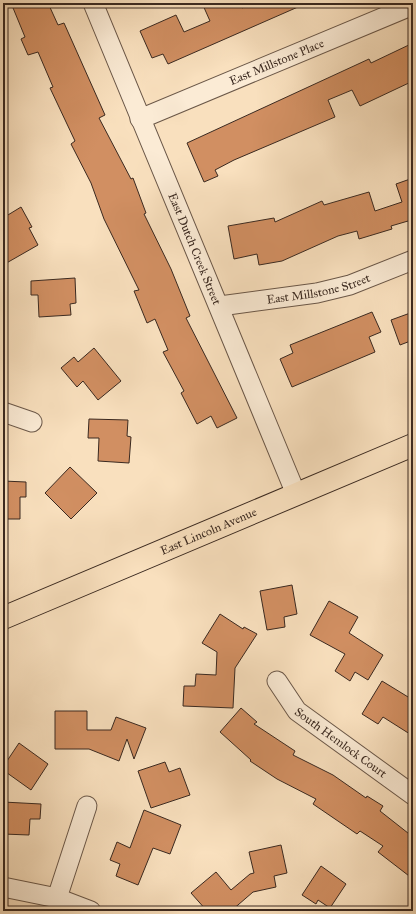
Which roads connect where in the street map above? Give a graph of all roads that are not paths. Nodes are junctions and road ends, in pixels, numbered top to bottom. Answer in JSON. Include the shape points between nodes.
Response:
{"nodes":[{"id":1,"x":93,"y":3,"type":"edge"},
{"id":2,"x":413,"y":5,"type":"edge"},
{"id":3,"x":140,"y":119,"type":"junction"},
{"id":4,"x":413,"y":260,"type":"edge"},
{"id":5,"x":220,"y":306,"type":"junction"},
{"id":6,"x":3,"y":412,"type":"edge"},
{"id":7,"x":32,"y":422,"type":"dead end"},
{"id":8,"x":413,"y":445,"type":"edge"},
{"id":9,"x":296,"y":494,"type":"junction"},
{"id":10,"x":3,"y":618,"type":"edge"},
{"id":11,"x":277,"y":681,"type":"dead end"},
{"id":12,"x":413,"y":795,"type":"edge"},
{"id":13,"x":87,"y":806,"type":"dead end"},
{"id":14,"x":3,"y":887,"type":"edge"},
{"id":15,"x":57,"y":898,"type":"junction"},
{"id":16,"x":92,"y":911,"type":"edge"}],
"edges":[{"from":1,"to":3,"type":"street","name":"East Dutch Creek Street"},
{"from":2,"to":3,"type":"street","name":"East Millstone Place"},
{"from":3,"to":5,"type":"street","name":"East Dutch Creek Street"},
{"from":4,"to":5,"type":"street","name":"East Millstone Street","via":[[350,285],[317,293]]},
{"from":5,"to":9,"type":"street","name":"East Dutch Creek Street"},
{"from":6,"to":7,"type":"street"},
{"from":8,"to":9,"type":"main road","name":"East Lincoln Avenue"},
{"from":9,"to":10,"type":"main road","name":"East Lincoln Avenue"},
{"from":11,"to":12,"type":"street","name":"South Hemlock Court","via":[[297,712]]},
{"from":13,"to":15,"type":"street"},
{"from":14,"to":15,"type":"street"},
{"from":15,"to":16,"type":"street"}]}
